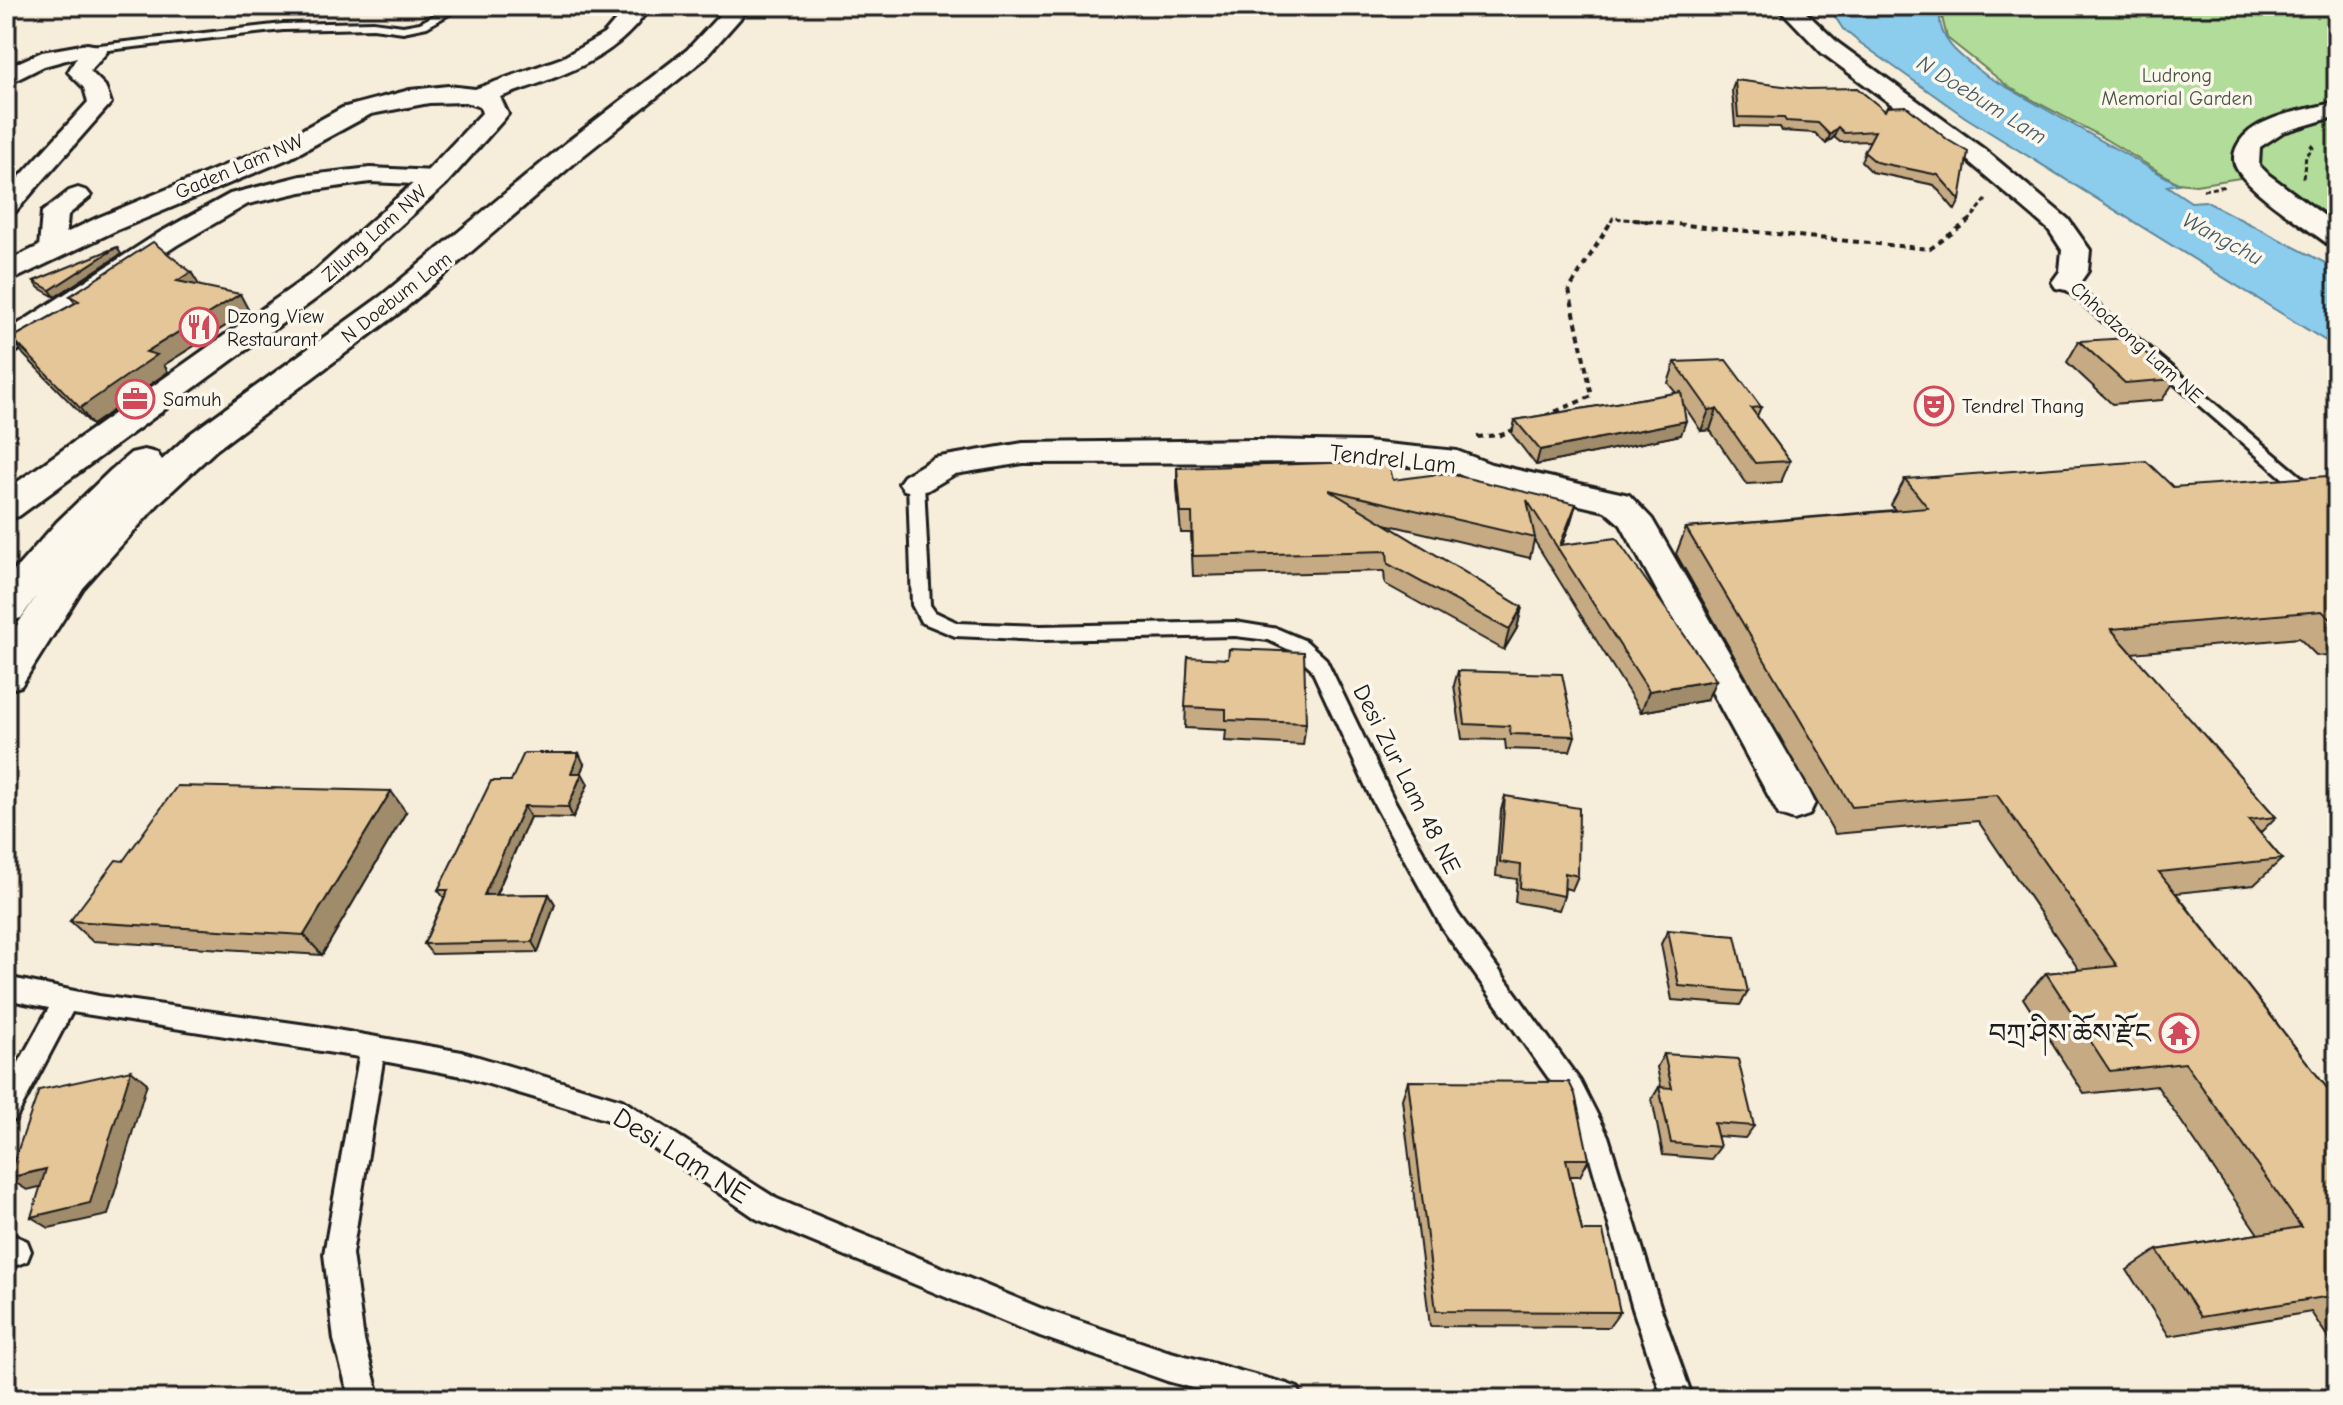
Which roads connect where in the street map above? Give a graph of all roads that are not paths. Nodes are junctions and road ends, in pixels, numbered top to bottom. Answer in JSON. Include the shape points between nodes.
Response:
{"nodes":[{"id":1,"x":458,"y":6,"type":"edge"},
{"id":2,"x":639,"y":6,"type":"edge"},
{"id":3,"x":719,"y":6,"type":"edge"},
{"id":4,"x":740,"y":6,"type":"edge"},
{"id":5,"x":1787,"y":6,"type":"edge"},
{"id":6,"x":91,"y":49,"type":"junction"},
{"id":7,"x":6,"y":78,"type":"edge"},
{"id":8,"x":482,"y":95,"type":"junction"},
{"id":9,"x":2337,"y":109,"type":"edge"},
{"id":10,"x":436,"y":178,"type":"junction"},
{"id":11,"x":78,"y":196,"type":"dead end"},
{"id":12,"x":6,"y":207,"type":"edge"},
{"id":13,"x":2337,"y":238,"type":"edge"},
{"id":14,"x":52,"y":248,"type":"junction"},
{"id":15,"x":6,"y":274,"type":"edge"},
{"id":16,"x":2066,"y":282,"type":"joint"},
{"id":17,"x":6,"y":345,"type":"edge"},
{"id":18,"x":916,"y":483,"type":"joint"},
{"id":19,"x":6,"y":508,"type":"edge"},
{"id":20,"x":2337,"y":516,"type":"edge"},
{"id":21,"x":6,"y":608,"type":"edge"},
{"id":22,"x":6,"y":675,"type":"edge"},
{"id":23,"x":1794,"y":803,"type":"dead end"},
{"id":24,"x":6,"y":988,"type":"edge"},
{"id":25,"x":66,"y":1000,"type":"junction"},
{"id":26,"x":373,"y":1047,"type":"junction"},
{"id":27,"x":6,"y":1111,"type":"edge"},
{"id":28,"x":365,"y":1399,"type":"edge"},
{"id":29,"x":1287,"y":1399,"type":"edge"},
{"id":30,"x":1678,"y":1399,"type":"edge"}],
"edges":[{"from":1,"to":6,"type":"lane","via":[[423,25],[403,29],[283,27]]},
{"from":2,"to":8,"type":"main road","name":"Gaden Lam NW","via":[[617,37],[579,59]]},
{"from":3,"to":21,"type":"main road","name":"N Doebum Lam","via":[[639,81],[112,488],[39,562]]},
{"from":4,"to":22,"type":"main road","name":"N Doebum Lam","via":[[695,55],[392,303],[203,442],[158,483],[69,579]]},
{"from":5,"to":16,"type":"street","name":"Chhodzong Lam NE","via":[[1830,48],[2040,207],[2076,250],[2074,271]]},
{"from":6,"to":7,"type":"street","via":[[64,52]]},
{"from":6,"to":12,"type":"street","via":[[96,52],[79,72],[94,86],[100,103]]},
{"from":8,"to":10,"type":"main road","via":[[495,114]]},
{"from":8,"to":14,"type":"main road","name":"Gaden Lam NW","via":[[440,95],[358,110],[284,151]]},
{"from":9,"to":13,"type":"street","via":[[2276,125],[2253,140],[2247,156],[2247,166],[2260,180]]},
{"from":10,"to":17,"type":"street","name":"Zilung Lam NW","via":[[370,175],[239,199]]},
{"from":10,"to":19,"type":"main road","name":"Zilung Lam NW","via":[[325,278]]},
{"from":11,"to":14,"type":"street","via":[[55,212]]},
{"from":14,"to":15,"type":"main road","name":"Gaden Lam NW"},
{"from":16,"to":20,"type":"lane","name":"Chhodzong Lam NE"},
{"from":18,"to":23,"type":"street","name":"Tendrel Lam","via":[[946,465],[1023,453],[1366,452],[1457,461],[1481,472],[1617,503],[1635,519]]},
{"from":18,"to":30,"type":"lane","name":"Desi Zur Lam 48 NE","via":[[921,605],[928,617],[955,629],[1041,633],[1235,629],[1271,634],[1299,646],[1319,664],[1383,800],[1450,921],[1571,1089],[1599,1145]]},
{"from":24,"to":25,"type":"lane","name":"Desi Lam NE"},
{"from":25,"to":26,"type":"lane","name":"Desi Lam NE"},
{"from":25,"to":27,"type":"lane"},
{"from":26,"to":28,"type":"lane","via":[[338,1254],[349,1340]]},
{"from":26,"to":29,"type":"lane","name":"Desi Lam NE","via":[[462,1064],[622,1112],[767,1209],[1040,1322],[1167,1366]]}]}
